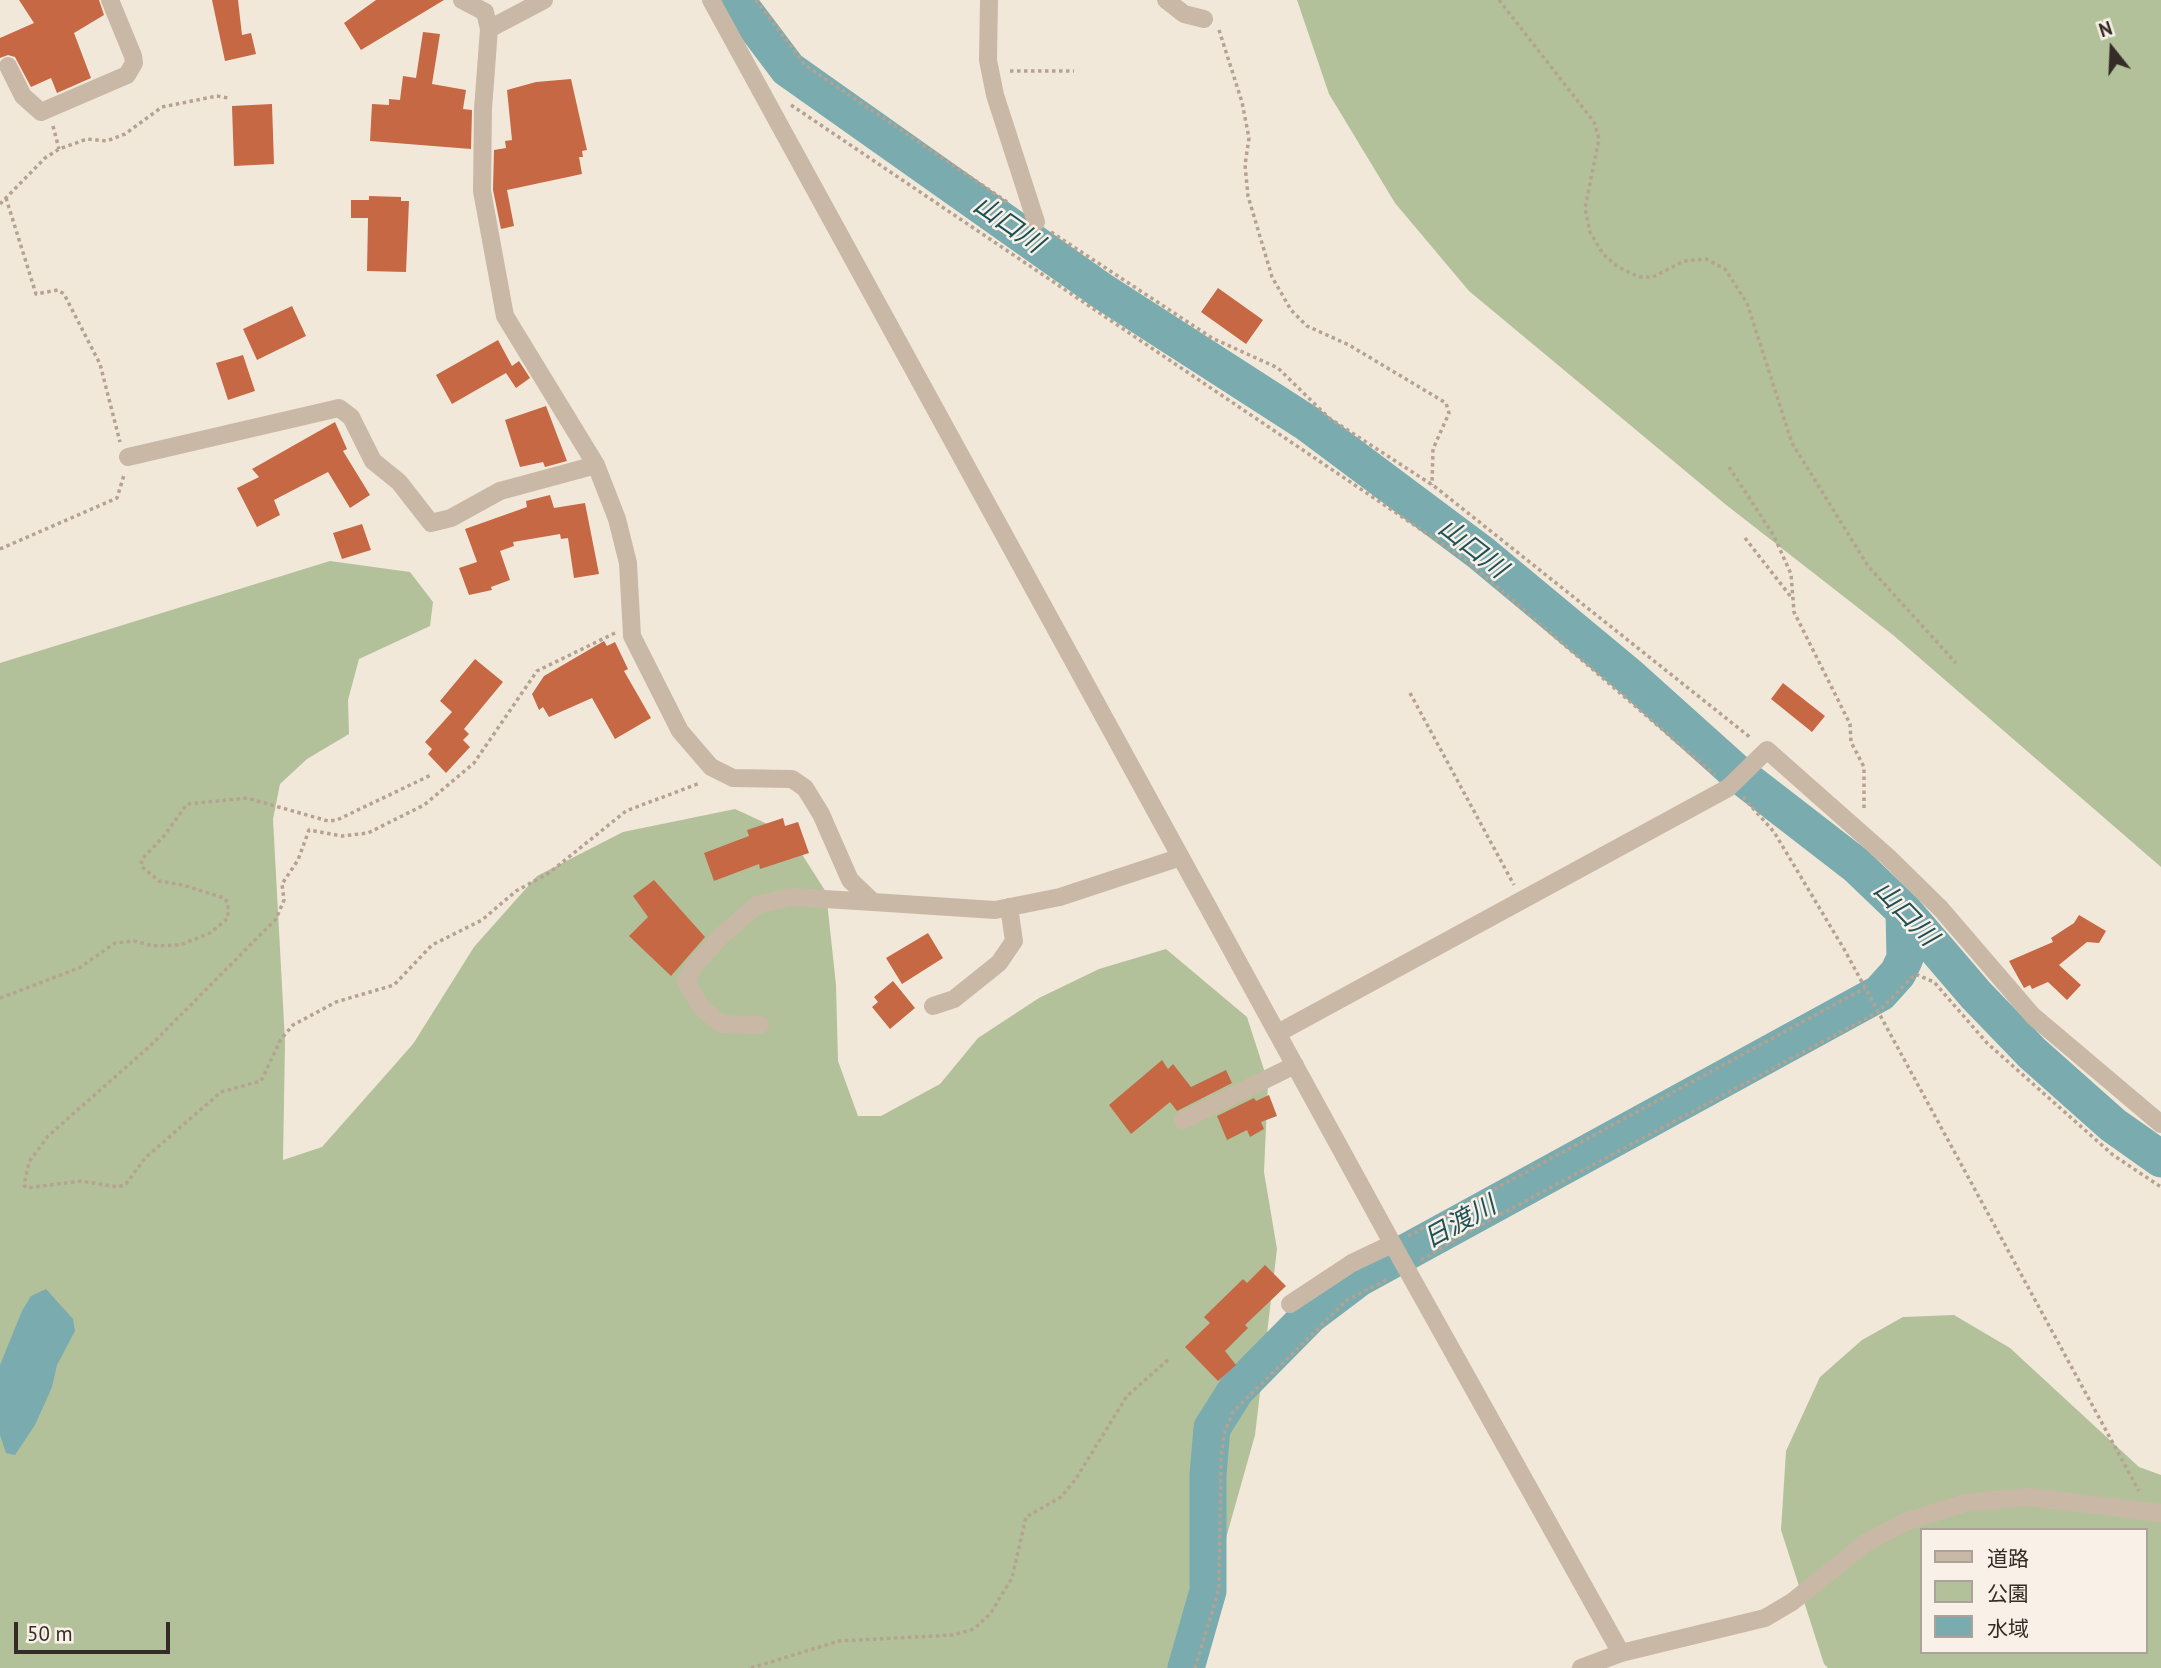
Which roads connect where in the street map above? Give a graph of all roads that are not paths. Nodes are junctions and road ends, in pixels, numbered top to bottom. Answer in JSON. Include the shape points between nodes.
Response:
{"nodes":[{"id":1,"x":110,"y":0,"type":"edge"},
{"id":2,"x":462,"y":0,"type":"edge"},
{"id":3,"x":544,"y":0,"type":"edge"},
{"id":4,"x":712,"y":0,"type":"edge"},
{"id":5,"x":989,"y":0,"type":"edge"},
{"id":6,"x":1166,"y":0,"type":"edge"},
{"id":7,"x":1204,"y":19,"type":"road end"},
{"id":8,"x":489,"y":29,"type":"junction"},
{"id":9,"x":8,"y":66,"type":"dead end"},
{"id":10,"x":1036,"y":222,"type":"road end"},
{"id":11,"x":128,"y":457,"type":"road end"},
{"id":12,"x":596,"y":465,"type":"junction"},
{"id":13,"x":1181,"y":857,"type":"junction"},
{"id":14,"x":873,"y":902,"type":"junction"},
{"id":15,"x":1009,"y":907,"type":"junction"},
{"id":16,"x":933,"y":1006,"type":"dead end"},
{"id":17,"x":760,"y":1025,"type":"dead end"},
{"id":18,"x":1278,"y":1032,"type":"junction"},
{"id":19,"x":1294,"y":1065,"type":"junction"},
{"id":20,"x":1183,"y":1120,"type":"dead end"},
{"id":21,"x":2161,"y":1124,"type":"edge"},
{"id":22,"x":1400,"y":1257,"type":"junction"},
{"id":23,"x":1290,"y":1304,"type":"dead end"},
{"id":24,"x":2156,"y":1513,"type":"edge"},
{"id":25,"x":1621,"y":1653,"type":"junction"},
{"id":26,"x":1581,"y":1668,"type":"edge"}],
"edges":[{"from":1,"to":9,"type":"street","via":[[133,56],[127,75],[41,111],[23,96]]},
{"from":2,"to":8,"type":"street","via":[[485,12]]},
{"from":3,"to":8,"type":"street"},
{"from":4,"to":13,"type":"street"},
{"from":5,"to":10,"type":"street","via":[[990,71]]},
{"from":6,"to":7,"type":"street","via":[[1184,14]]},
{"from":8,"to":12,"type":"street","via":[[482,191],[505,316]]},
{"from":11,"to":12,"type":"street","via":[[339,408],[351,417],[373,461],[399,482],[431,523],[451,518],[500,491]]},
{"from":12,"to":14,"type":"street","via":[[628,563],[632,636],[680,731],[711,767],[724,774],[792,779],[805,788],[850,880]]},
{"from":13,"to":15,"type":"street","via":[[1060,897]]},
{"from":13,"to":18,"type":"street"},
{"from":14,"to":15,"type":"street","via":[[995,910]]},
{"from":14,"to":17,"type":"street","via":[[792,897],[757,905],[721,936],[686,982],[701,1007],[721,1024]]},
{"from":15,"to":16,"type":"street","via":[[1014,941],[999,963],[954,999]]},
{"from":18,"to":19,"type":"street"},
{"from":18,"to":21,"type":"street","via":[[1733,785],[1765,752],[1941,909],[2033,1016]]},
{"from":19,"to":20,"type":"street"},
{"from":19,"to":22,"type":"street"},
{"from":22,"to":23,"type":"street","via":[[1352,1263]]},
{"from":22,"to":25,"type":"street"},
{"from":24,"to":25,"type":"street","via":[[2028,1497],[1965,1503],[1905,1522],[1867,1542],[1765,1618]]},
{"from":25,"to":26,"type":"street"}]}
